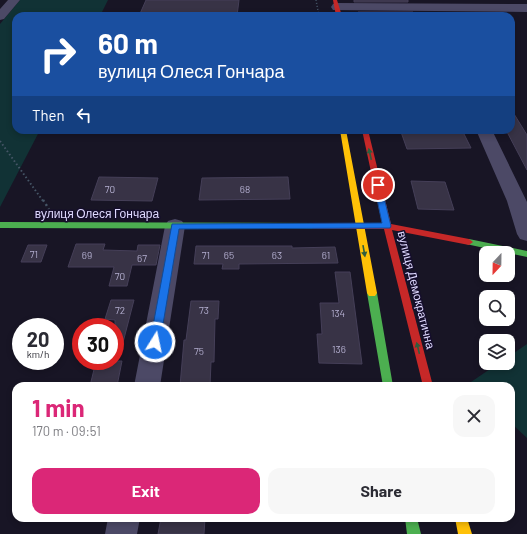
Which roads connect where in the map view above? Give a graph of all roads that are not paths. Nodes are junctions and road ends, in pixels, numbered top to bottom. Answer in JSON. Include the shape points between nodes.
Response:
{"nodes":[{"id":1,"x":337,"y":8,"type":"edge"},
{"id":2,"x":422,"y":8,"type":"edge"},
{"id":3,"x":527,"y":8,"type":"edge"},
{"id":4,"x":344,"y":134,"type":"edge"},
{"id":5,"x":366,"y":134,"type":"edge"},
{"id":6,"x":486,"y":134,"type":"edge"},
{"id":7,"x":0,"y":225,"type":"edge"},
{"id":8,"x":175,"y":226,"type":"junction"},
{"id":9,"x":359,"y":226,"type":"junction"},
{"id":10,"x":387,"y":226,"type":"junction"},
{"id":11,"x":527,"y":234,"type":"edge"},
{"id":12,"x":527,"y":254,"type":"edge"},
{"id":13,"x":148,"y":382,"type":"edge"},
{"id":14,"x":387,"y":382,"type":"edge"},
{"id":15,"x":427,"y":382,"type":"edge"},
{"id":16,"x":123,"y":522,"type":"edge"},
{"id":17,"x":412,"y":522,"type":"edge"},
{"id":18,"x":462,"y":522,"type":"edge"},
{"id":19,"x":121,"y":534,"type":"edge"},
{"id":20,"x":414,"y":534,"type":"edge"},
{"id":21,"x":465,"y":534,"type":"edge"}],
"edges":[{"from":1,"to":2,"type":"street"},
{"from":2,"to":3,"type":"street"},
{"from":4,"to":9,"type":"street"},
{"from":10,"to":5,"type":"street","name":"вулиця Демократична","one_way":true},
{"from":6,"to":11,"type":"street","via":[[517,201]]},
{"from":7,"to":8,"type":"street","name":"вулиця Олеся Гончара"},
{"from":8,"to":9,"type":"street","name":"вулиця Олеся Гончара"},
{"from":8,"to":13,"type":"street"},
{"from":9,"to":10,"type":"street","name":"вулиця Олеся Гончара"},
{"from":9,"to":14,"type":"street","one_way":true},
{"from":10,"to":12,"type":"street","name":"вулиця Олеся Гончара"},
{"from":15,"to":10,"type":"street","name":"вулиця Демократична","one_way":true},
{"from":16,"to":19,"type":"street"},
{"from":17,"to":20,"type":"street"},
{"from":18,"to":21,"type":"street"}]}
